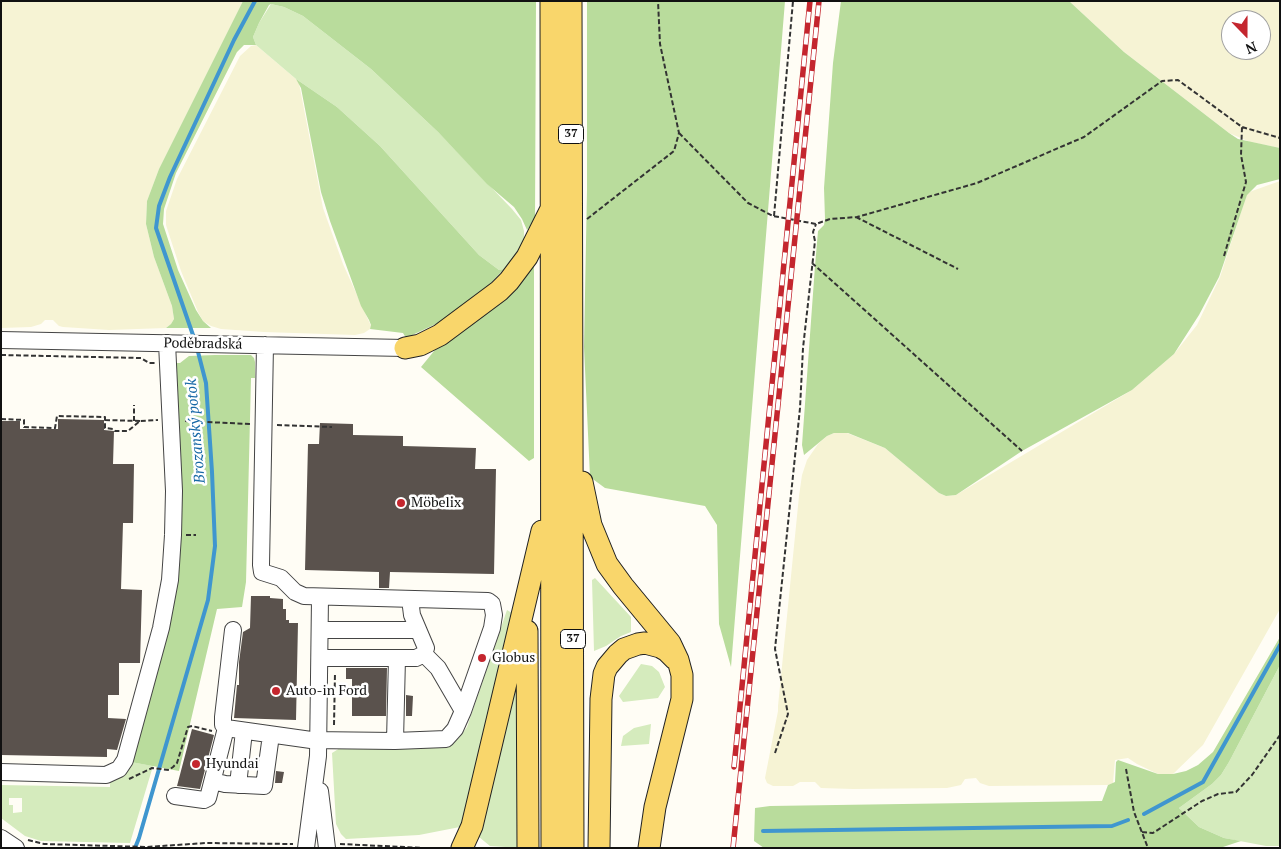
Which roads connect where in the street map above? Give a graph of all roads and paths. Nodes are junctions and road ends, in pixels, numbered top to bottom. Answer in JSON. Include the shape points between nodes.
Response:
{"nodes":[{"id":1,"x":551,"y":1,"type":"edge"},
{"id":2,"x":571,"y":1,"type":"edge"},
{"id":3,"x":658,"y":1,"type":"edge"},
{"id":4,"x":793,"y":1,"type":"edge"},
{"id":5,"x":1242,"y":127,"type":"junction"},
{"id":6,"x":679,"y":134,"type":"junction"},
{"id":7,"x":1280,"y":138,"type":"edge"},
{"id":8,"x":552,"y":206,"type":"junction"},
{"id":9,"x":774,"y":216,"type":"junction"},
{"id":10,"x":856,"y":217,"type":"junction"},
{"id":11,"x":816,"y":224,"type":"junction"},
{"id":12,"x":572,"y":232,"type":"junction"},
{"id":13,"x":1224,"y":256,"type":"dead end"},
{"id":14,"x":812,"y":263,"type":"junction"},
{"id":15,"x":958,"y":269,"type":"dead end"},
{"id":16,"x":1,"y":340,"type":"edge"},
{"id":17,"x":167,"y":343,"type":"junction"},
{"id":18,"x":266,"y":345,"type":"junction"},
{"id":19,"x":406,"y":348,"type":"joint"},
{"id":20,"x":1,"y":355,"type":"edge"},
{"id":21,"x":167,"y":363,"type":"junction"},
{"id":22,"x":134,"y":405,"type":"dead end"},
{"id":23,"x":1,"y":419,"type":"edge"},
{"id":24,"x":105,"y":420,"type":"junction"},
{"id":25,"x":170,"y":420,"type":"junction"},
{"id":26,"x":134,"y":421,"type":"junction"},
{"id":27,"x":140,"y":421,"type":"junction"},
{"id":28,"x":217,"y":422,"type":"dead end"},
{"id":29,"x":572,"y":430,"type":"junction"},
{"id":30,"x":1022,"y":451,"type":"dead end"},
{"id":31,"x":551,"y":479,"type":"junction"},
{"id":32,"x":320,"y":598,"type":"junction"},
{"id":33,"x":527,"y":598,"type":"junction"},
{"id":34,"x":410,"y":599,"type":"junction"},
{"id":35,"x":233,"y":630,"type":"dead end"},
{"id":36,"x":320,"y":630,"type":"junction"},
{"id":37,"x":418,"y":630,"type":"junction"},
{"id":38,"x":424,"y":654,"type":"junction"},
{"id":39,"x":320,"y":658,"type":"junction"},
{"id":40,"x":397,"y":658,"type":"junction"},
{"id":41,"x":682,"y":675,"type":"junction"},
{"id":42,"x":463,"y":711,"type":"junction"},
{"id":43,"x":225,"y":731,"type":"junction"},
{"id":44,"x":244,"y":731,"type":"junction"},
{"id":45,"x":270,"y":735,"type":"junction"},
{"id":46,"x":1280,"y":735,"type":"edge"},
{"id":47,"x":396,"y":741,"type":"junction"},
{"id":48,"x":318,"y":748,"type":"junction"},
{"id":49,"x":775,"y":753,"type":"dead end"},
{"id":50,"x":152,"y":768,"type":"dead end"},
{"id":51,"x":1126,"y":769,"type":"dead end"},
{"id":52,"x":1,"y":772,"type":"edge"},
{"id":53,"x":213,"y":781,"type":"junction"},
{"id":54,"x":238,"y":785,"type":"junction"},
{"id":55,"x":175,"y":796,"type":"dead end"},
{"id":56,"x":1142,"y":832,"type":"junction"},
{"id":57,"x":1,"y":838,"type":"edge"},
{"id":58,"x":21,"y":843,"type":"edge"},
{"id":59,"x":302,"y":846,"type":"edge"},
{"id":60,"x":332,"y":846,"type":"edge"},
{"id":61,"x":128,"y":847,"type":"edge"},
{"id":62,"x":146,"y":847,"type":"edge"},
{"id":63,"x":425,"y":848,"type":"edge"},
{"id":64,"x":462,"y":848,"type":"edge"},
{"id":65,"x":528,"y":848,"type":"edge"},
{"id":66,"x":552,"y":848,"type":"edge"},
{"id":67,"x":573,"y":848,"type":"edge"},
{"id":68,"x":599,"y":848,"type":"edge"},
{"id":69,"x":649,"y":848,"type":"edge"},
{"id":70,"x":1148,"y":848,"type":"edge"}],
"edges":[{"from":1,"to":8,"type":"main road","number":"37"},
{"from":2,"to":12,"type":"main road","number":"37"},
{"from":3,"to":6,"type":"path","via":[[660,44]]},
{"from":4,"to":9,"type":"path"},
{"from":5,"to":7,"type":"path"},
{"from":5,"to":10,"type":"path","via":[[1178,80],[1162,81],[1084,136],[977,183]]},
{"from":5,"to":13,"type":"path","via":[[1241,155],[1246,182]]},
{"from":6,"to":9,"type":"path","via":[[748,203]]},
{"from":6,"to":12,"type":"path","via":[[674,151]]},
{"from":8,"to":19,"type":"main road","via":[[527,257],[499,291],[440,335]]},
{"from":8,"to":31,"type":"main road","number":"37"},
{"from":9,"to":11,"type":"path"},
{"from":10,"to":11,"type":"path","via":[[830,219]]},
{"from":10,"to":15,"type":"path"},
{"from":11,"to":14,"type":"path"},
{"from":12,"to":29,"type":"main road","number":"37"},
{"from":14,"to":30,"type":"path"},
{"from":14,"to":49,"type":"path","via":[[775,649],[788,714]]},
{"from":16,"to":17,"type":"street","name":"Poděbradská"},
{"from":17,"to":18,"type":"street","name":"Poděbradská"},
{"from":17,"to":21,"type":"street"},
{"from":18,"to":19,"type":"street","name":"Poděbradská"},
{"from":18,"to":32,"type":"street","via":[[261,569],[264,574],[286,581],[300,595]]},
{"from":20,"to":21,"type":"path","via":[[141,358],[149,363]]},
{"from":21,"to":25,"type":"street"},
{"from":22,"to":26,"type":"path"},
{"from":23,"to":24,"type":"path","via":[[24,420],[24,427],[54,428],[57,416],[105,417]]},
{"from":24,"to":26,"type":"path"},
{"from":24,"to":27,"type":"path","via":[[105,428],[115,431],[128,431]]},
{"from":25,"to":27,"type":"path"},
{"from":25,"to":28,"type":"path"},
{"from":25,"to":52,"type":"street","via":[[174,491],[170,580],[161,628],[124,763],[119,769],[102,775]]},
{"from":26,"to":27,"type":"path"},
{"from":29,"to":41,"type":"main road","via":[[588,512],[601,551],[623,586],[670,643]]},
{"from":29,"to":67,"type":"main road","number":"37"},
{"from":31,"to":33,"type":"main road"},
{"from":31,"to":66,"type":"main road","number":"37"},
{"from":32,"to":34,"type":"street"},
{"from":32,"to":36,"type":"street"},
{"from":33,"to":64,"type":"main road","via":[[472,826]]},
{"from":33,"to":65,"type":"main road"},
{"from":34,"to":37,"type":"street"},
{"from":34,"to":42,"type":"street","via":[[488,601],[492,604],[492,628]]},
{"from":35,"to":43,"type":"street","via":[[223,717]]},
{"from":36,"to":37,"type":"street"},
{"from":36,"to":39,"type":"street"},
{"from":37,"to":38,"type":"street","via":[[425,644]]},
{"from":38,"to":40,"type":"street","via":[[416,658]]},
{"from":38,"to":42,"type":"street","via":[[438,668]]},
{"from":39,"to":40,"type":"street"},
{"from":39,"to":48,"type":"street"},
{"from":40,"to":47,"type":"street"},
{"from":41,"to":68,"type":"main road","via":[[667,650],[645,643],[624,649],[607,667],[601,699]]},
{"from":41,"to":69,"type":"main road","via":[[682,699],[655,806]]},
{"from":42,"to":47,"type":"street","via":[[455,729],[446,739]]},
{"from":43,"to":44,"type":"street"},
{"from":43,"to":50,"type":"path","via":[[188,727],[177,763],[167,770]]},
{"from":43,"to":53,"type":"street"},
{"from":44,"to":45,"type":"street"},
{"from":44,"to":54,"type":"street"},
{"from":45,"to":48,"type":"street"},
{"from":45,"to":54,"type":"street","via":[[264,786]]},
{"from":46,"to":56,"type":"path","via":[[1236,792],[1218,794],[1152,833]]},
{"from":47,"to":48,"type":"street"},
{"from":48,"to":59,"type":"street"},
{"from":48,"to":60,"type":"street","via":[[319,787]]},
{"from":51,"to":56,"type":"path","via":[[1134,812]]},
{"from":53,"to":54,"type":"street"},
{"from":53,"to":55,"type":"street","via":[[206,800]]},
{"from":56,"to":70,"type":"path"},
{"from":57,"to":58,"type":"street"},
{"from":58,"to":61,"type":"path"},
{"from":59,"to":62,"type":"path","via":[[206,843]]},
{"from":60,"to":63,"type":"path"},
{"from":61,"to":62,"type":"path"}]}
